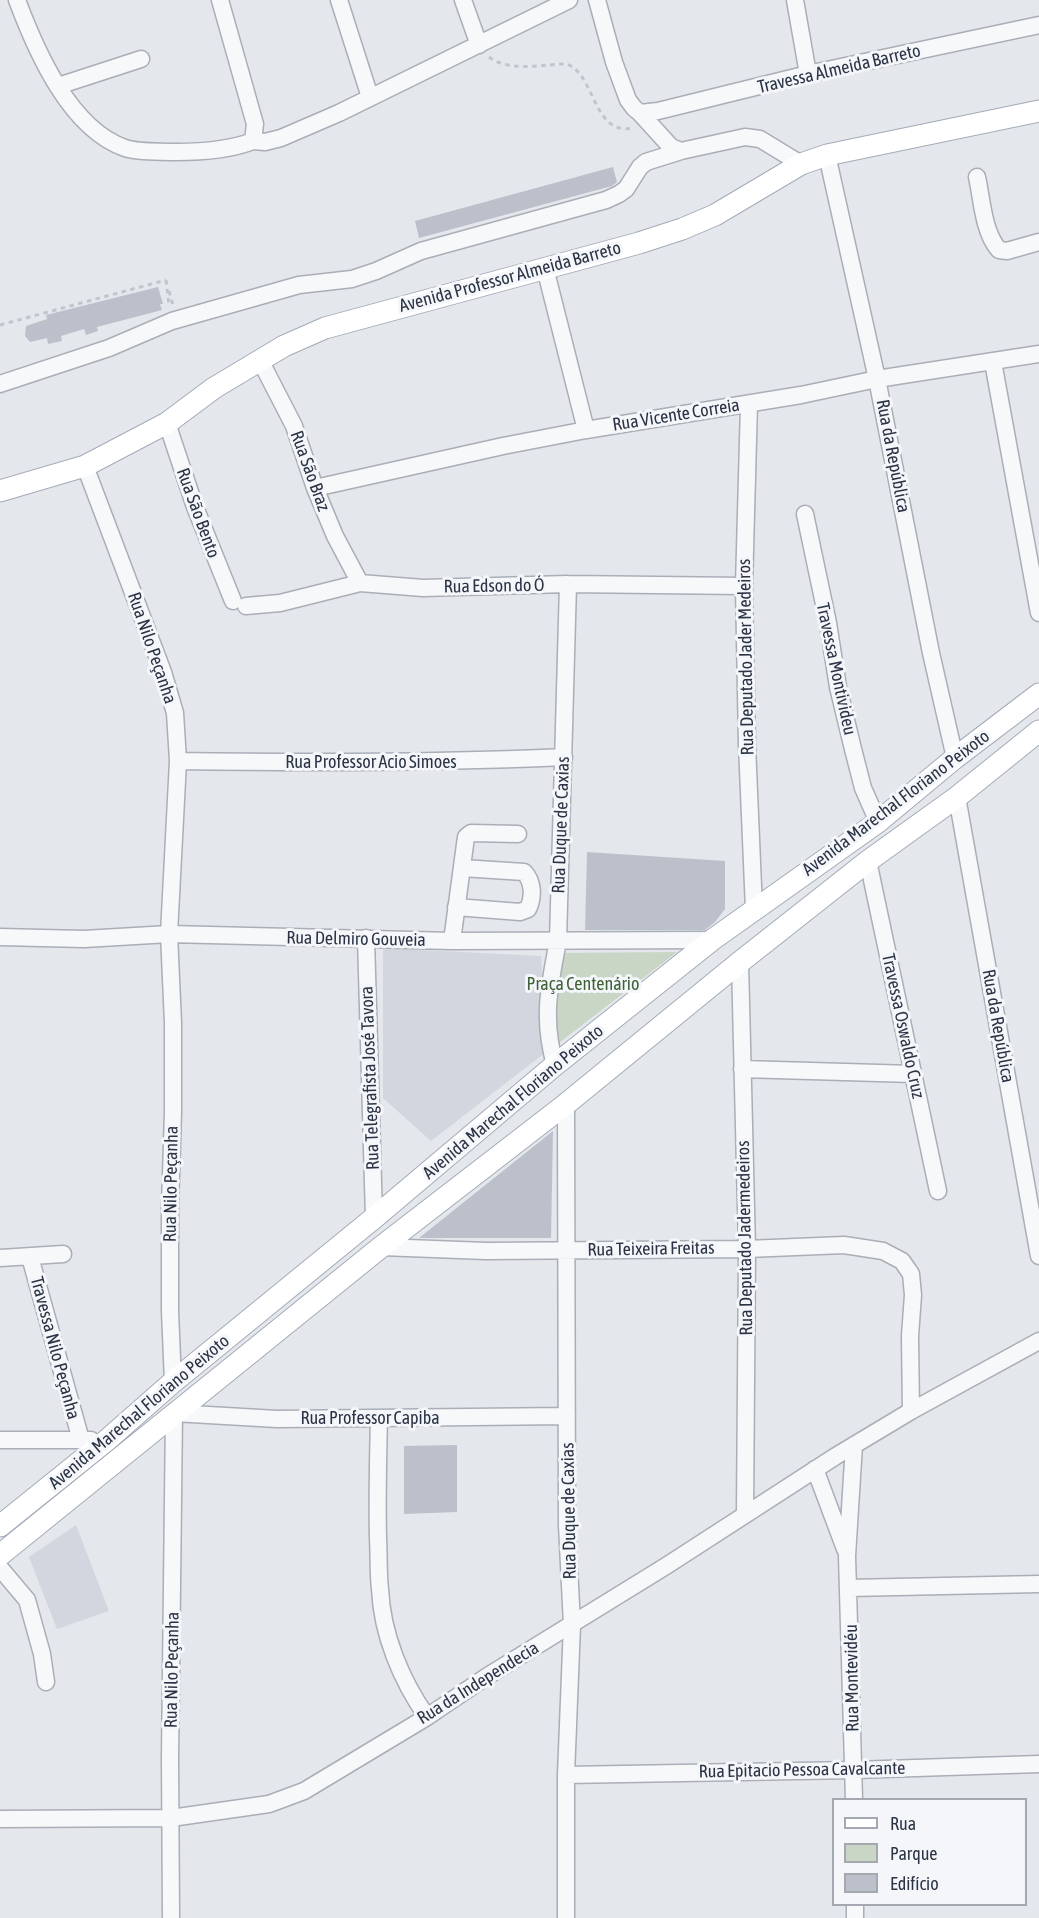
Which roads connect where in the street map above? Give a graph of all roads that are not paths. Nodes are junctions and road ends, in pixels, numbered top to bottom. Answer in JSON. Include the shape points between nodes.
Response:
{"nodes":[{"id":1,"x":17,"y":0,"type":"edge"},
{"id":2,"x":220,"y":0,"type":"edge"},
{"id":3,"x":339,"y":0,"type":"edge"},
{"id":4,"x":463,"y":0,"type":"edge"},
{"id":5,"x":569,"y":0,"type":"edge"},
{"id":6,"x":597,"y":0,"type":"edge"},
{"id":7,"x":795,"y":0,"type":"edge"},
{"id":8,"x":1039,"y":25,"type":"edge"},
{"id":9,"x":479,"y":45,"type":"junction"},
{"id":10,"x":141,"y":58,"type":"dead end"},
{"id":11,"x":808,"y":74,"type":"junction"},
{"id":12,"x":58,"y":86,"type":"junction"},
{"id":13,"x":370,"y":97,"type":"junction"},
{"id":14,"x":1039,"y":111,"type":"edge"},
{"id":15,"x":640,"y":113,"type":"junction"},
{"id":16,"x":248,"y":143,"type":"junction"},
{"id":17,"x":681,"y":151,"type":"junction"},
{"id":18,"x":827,"y":155,"type":"junction"},
{"id":19,"x":801,"y":164,"type":"junction"},
{"id":20,"x":977,"y":177,"type":"dead end"},
{"id":21,"x":1039,"y":242,"type":"edge"},
{"id":22,"x":545,"y":268,"type":"junction"},
{"id":23,"x":1039,"y":354,"type":"edge"},
{"id":24,"x":260,"y":360,"type":"junction"},
{"id":25,"x":993,"y":362,"type":"junction"},
{"id":26,"x":877,"y":379,"type":"junction"},
{"id":27,"x":0,"y":384,"type":"edge"},
{"id":28,"x":749,"y":404,"type":"junction"},
{"id":29,"x":167,"y":423,"type":"junction"},
{"id":30,"x":586,"y":430,"type":"junction"},
{"id":31,"x":85,"y":466,"type":"junction"},
{"id":32,"x":315,"y":488,"type":"junction"},
{"id":33,"x":0,"y":491,"type":"edge"},
{"id":34,"x":805,"y":514,"type":"dead end"},
{"id":35,"x":360,"y":584,"type":"junction"},
{"id":36,"x":568,"y":584,"type":"junction"},
{"id":37,"x":744,"y":586,"type":"junction"},
{"id":38,"x":240,"y":603,"type":"joint"},
{"id":39,"x":1039,"y":613,"type":"edge"},
{"id":40,"x":1039,"y":694,"type":"edge"},
{"id":41,"x":1039,"y":731,"type":"edge"},
{"id":42,"x":564,"y":757,"type":"junction"},
{"id":43,"x":956,"y":758,"type":"junction"},
{"id":44,"x":178,"y":761,"type":"junction"},
{"id":45,"x":957,"y":797,"type":"junction"},
{"id":46,"x":878,"y":822,"type":"junction"},
{"id":47,"x":519,"y":834,"type":"dead end"},
{"id":48,"x":868,"y":861,"type":"junction"},
{"id":49,"x":462,"y":868,"type":"junction"},
{"id":50,"x":456,"y":907,"type":"junction"},
{"id":51,"x":754,"y":910,"type":"junction"},
{"id":52,"x":169,"y":934,"type":"junction"},
{"id":53,"x":0,"y":937,"type":"edge"},
{"id":54,"x":366,"y":939,"type":"junction"},
{"id":55,"x":712,"y":940,"type":"junction"},
{"id":56,"x":452,"y":941,"type":"junction"},
{"id":57,"x":558,"y":941,"type":"junction"},
{"id":58,"x":740,"y":962,"type":"junction"},
{"id":59,"x":555,"y":1065,"type":"junction"},
{"id":60,"x":742,"y":1069,"type":"junction"},
{"id":61,"x":913,"y":1074,"type":"junction"},
{"id":62,"x":566,"y":1104,"type":"junction"},
{"id":63,"x":938,"y":1191,"type":"dead end"},
{"id":64,"x":374,"y":1218,"type":"junction"},
{"id":65,"x":381,"y":1247,"type":"junction"},
{"id":66,"x":747,"y":1249,"type":"junction"},
{"id":67,"x":566,"y":1250,"type":"junction"},
{"id":68,"x":63,"y":1254,"type":"dead end"},
{"id":69,"x":1039,"y":1256,"type":"edge"},
{"id":70,"x":30,"y":1257,"type":"junction"},
{"id":71,"x":0,"y":1258,"type":"edge"},
{"id":72,"x":1039,"y":1341,"type":"edge"},
{"id":73,"x":173,"y":1382,"type":"junction"},
{"id":74,"x":912,"y":1411,"type":"junction"},
{"id":75,"x":174,"y":1413,"type":"junction"},
{"id":76,"x":567,"y":1416,"type":"junction"},
{"id":77,"x":379,"y":1418,"type":"junction"},
{"id":78,"x":0,"y":1440,"type":"edge"},
{"id":79,"x":81,"y":1440,"type":"junction"},
{"id":80,"x":106,"y":1440,"type":"junction"},
{"id":81,"x":854,"y":1445,"type":"junction"},
{"id":82,"x":815,"y":1469,"type":"junction"},
{"id":83,"x":745,"y":1513,"type":"junction"},
{"id":84,"x":0,"y":1526,"type":"edge"},
{"id":85,"x":0,"y":1555,"type":"edge"},
{"id":86,"x":848,"y":1556,"type":"junction"},
{"id":87,"x":0,"y":1568,"type":"edge"},
{"id":88,"x":1039,"y":1584,"type":"edge"},
{"id":89,"x":849,"y":1588,"type":"junction"},
{"id":90,"x":572,"y":1625,"type":"junction"},
{"id":91,"x":46,"y":1682,"type":"dead end"},
{"id":92,"x":427,"y":1717,"type":"junction"},
{"id":93,"x":1039,"y":1764,"type":"edge"},
{"id":94,"x":854,"y":1770,"type":"junction"},
{"id":95,"x":566,"y":1774,"type":"junction"},
{"id":96,"x":854,"y":1798,"type":"edge"},
{"id":97,"x":171,"y":1818,"type":"junction"},
{"id":98,"x":0,"y":1819,"type":"edge"},
{"id":99,"x":171,"y":1918,"type":"edge"},
{"id":100,"x":566,"y":1918,"type":"edge"}],
"edges":[{"from":1,"to":12,"type":"street"},
{"from":2,"to":16,"type":"street","via":[[255,124]]},
{"from":3,"to":13,"type":"street"},
{"from":4,"to":9,"type":"street"},
{"from":5,"to":9,"type":"street"},
{"from":6,"to":15,"type":"street","via":[[628,100]]},
{"from":7,"to":11,"type":"street"},
{"from":8,"to":11,"type":"street","name":"Travessa Almeida Barreto"},
{"from":9,"to":13,"type":"street"},
{"from":10,"to":12,"type":"street"},
{"from":11,"to":15,"type":"street","name":"Travessa Almeida Barreto"},
{"from":12,"to":16,"type":"street","via":[[85,123],[108,141],[128,149],[189,152]]},
{"from":13,"to":16,"type":"street","via":[[281,138]]},
{"from":14,"to":18,"type":"main road","name":"Avenida Professor Almeida Barreto"},
{"from":15,"to":17,"type":"street","via":[[671,147]]},
{"from":17,"to":19,"type":"street","via":[[745,137],[760,139]]},
{"from":17,"to":27,"type":"street","via":[[645,162],[626,189],[606,200],[422,250],[352,279],[299,285],[172,321],[109,348]]},
{"from":18,"to":19,"type":"main road","name":"Avenida Professor Almeida Barreto"},
{"from":18,"to":26,"type":"street","name":"Rua da República"},
{"from":19,"to":22,"type":"main road","name":"Avenida Professor Almeida Barreto","via":[[682,229]]},
{"from":20,"to":21,"type":"street","via":[[993,244],[1007,251]]},
{"from":22,"to":24,"type":"main road","name":"Avenida Professor Almeida Barreto","via":[[325,327]]},
{"from":22,"to":30,"type":"street"},
{"from":23,"to":25,"type":"street","name":"Rua Vicente Correia"},
{"from":24,"to":29,"type":"main road","name":"Avenida Professor Almeida Barreto"},
{"from":24,"to":32,"type":"street","name":"Rua São Braz","via":[[294,426]]},
{"from":25,"to":26,"type":"street","name":"Rua Vicente Correia"},
{"from":25,"to":39,"type":"street"},
{"from":26,"to":28,"type":"street","name":"Rua Vicente Correia"},
{"from":26,"to":43,"type":"street","name":"Rua da República","via":[[931,653]]},
{"from":28,"to":30,"type":"street","name":"Rua Vicente Correia"},
{"from":28,"to":37,"type":"street","name":"Rua Deputado Jader Medeiros"},
{"from":29,"to":31,"type":"main road","name":"Avenida Professor Almeida Barreto"},
{"from":29,"to":38,"type":"street","name":"Rua São Bento","via":[[195,507]]},
{"from":30,"to":32,"type":"street","name":"Rua Vicente Correia"},
{"from":31,"to":33,"type":"main road","name":"Avenida Professor Almeida Barreto"},
{"from":31,"to":44,"type":"street","name":"Rua Nilo Peçanha","via":[[164,672],[175,713]]},
{"from":32,"to":35,"type":"street","name":"Rua São Braz"},
{"from":34,"to":46,"type":"street","name":"Travessa Montivideu","via":[[838,687],[864,788]]},
{"from":35,"to":36,"type":"street","name":"Rua Edson do Ó","via":[[423,588]]},
{"from":35,"to":38,"type":"street","name":"Rua Edson do Ó","via":[[280,603]]},
{"from":36,"to":37,"type":"street","name":"Rua Edson do Ó"},
{"from":36,"to":42,"type":"street","name":"Rua Duque de Caxias"},
{"from":37,"to":51,"type":"street","name":"Rua Deputado Jader Medeiros"},
{"from":40,"to":43,"type":"main road","name":"Avenida Marechal Floriano Peixoto"},
{"from":41,"to":45,"type":"main road","name":"Avenida Marechal Floriano Peixoto"},
{"from":42,"to":44,"type":"street","name":"Rua Professor Acio Simoes","via":[[344,764]]},
{"from":42,"to":57,"type":"street","name":"Rua Duque de Caxias"},
{"from":43,"to":46,"type":"main road","name":"Avenida Marechal Floriano Peixoto"},
{"from":44,"to":52,"type":"street","name":"Rua Nilo Peçanha"},
{"from":45,"to":48,"type":"main road","name":"Avenida Marechal Floriano Peixoto"},
{"from":45,"to":69,"type":"street","name":"Rua da República"},
{"from":46,"to":51,"type":"main road","name":"Avenida Marechal Floriano Peixoto"},
{"from":47,"to":49,"type":"street","via":[[471,833],[466,837]]},
{"from":48,"to":58,"type":"main road","name":"Avenida Marechal Floriano Peixoto"},
{"from":48,"to":61,"type":"street","name":"Travessa Oswaldo Cruz"},
{"from":49,"to":50,"type":"street"},
{"from":49,"to":50,"type":"street","via":[[524,872],[531,882],[531,904],[520,912]]},
{"from":50,"to":56,"type":"street"},
{"from":51,"to":55,"type":"main road","name":"Avenida Marechal Floriano Peixoto"},
{"from":52,"to":53,"type":"street","name":"Rua Delmiro Gouveia","via":[[84,939]]},
{"from":52,"to":54,"type":"street","name":"Rua Delmiro Gouveia"},
{"from":52,"to":73,"type":"street","name":"Rua Nilo Peçanha","via":[[173,1023]]},
{"from":54,"to":56,"type":"street","name":"Rua Delmiro Gouveia"},
{"from":54,"to":64,"type":"street","name":"Rua Telegrafista José Tavora"},
{"from":55,"to":57,"type":"street","name":"Rua Delmiro Gouveia"},
{"from":55,"to":59,"type":"main road","name":"Avenida Marechal Floriano Peixoto"},
{"from":56,"to":57,"type":"street","name":"Rua Delmiro Gouveia"},
{"from":57,"to":59,"type":"street","name":"Rua Duque de Caxias","via":[[548,990],[549,1041]]},
{"from":58,"to":60,"type":"street","name":"Rua Deputado Jadermedeiros"},
{"from":58,"to":62,"type":"main road","name":"Avenida Marechal Floriano Peixoto"},
{"from":59,"to":64,"type":"main road","name":"Avenida Marechal Floriano Peixoto"},
{"from":60,"to":61,"type":"street"},
{"from":60,"to":66,"type":"street","name":"Rua Deputado Jadermedeiros"},
{"from":61,"to":63,"type":"street","name":"Travessa Oswaldo Cruz"},
{"from":62,"to":65,"type":"main road","name":"Avenida Marechal Floriano Peixoto"},
{"from":62,"to":67,"type":"street","name":"Rua Duque de Caxias"},
{"from":64,"to":73,"type":"main road","name":"Avenida Marechal Floriano Peixoto"},
{"from":65,"to":67,"type":"street","name":"Rua Teixeira Freitas"},
{"from":65,"to":75,"type":"main road","name":"Avenida Marechal Floriano Peixoto"},
{"from":66,"to":67,"type":"street","name":"Rua Teixeira Freitas"},
{"from":66,"to":74,"type":"street","name":"Rua Teixeira Freitas","via":[[844,1245],[883,1251],[902,1261],[911,1274],[913,1295]]},
{"from":66,"to":83,"type":"street","name":"Rua Deputado Jadermedeiros"},
{"from":67,"to":76,"type":"street","name":"Rua Duque de Caxias"},
{"from":68,"to":70,"type":"street"},
{"from":70,"to":71,"type":"street"},
{"from":70,"to":79,"type":"street","name":"Travessa Nilo Peçanha"},
{"from":72,"to":74,"type":"street","name":"Rua da Independecia"},
{"from":73,"to":75,"type":"main road","name":"Rua Nilo Peçanha"},
{"from":73,"to":80,"type":"main road","name":"Avenida Marechal Floriano Peixoto"},
{"from":74,"to":81,"type":"street","name":"Rua da Independecia"},
{"from":75,"to":77,"type":"street","name":"Rua Professor Capiba","via":[[277,1419]]},
{"from":75,"to":85,"type":"main road","name":"Avenida Marechal Floriano Peixoto"},
{"from":75,"to":97,"type":"street","name":"Rua Nilo Peçanha"},
{"from":76,"to":77,"type":"street","name":"Rua Professor Capiba"},
{"from":76,"to":90,"type":"street","name":"Rua Duque de Caxias"},
{"from":77,"to":92,"type":"street","via":[[377,1497],[382,1608],[391,1645],[415,1700]]},
{"from":78,"to":79,"type":"street"},
{"from":79,"to":80,"type":"street"},
{"from":80,"to":84,"type":"main road","name":"Avenida Marechal Floriano Peixoto"},
{"from":81,"to":82,"type":"street","name":"Rua da Independecia"},
{"from":81,"to":86,"type":"street","name":"Rua Montevidéu"},
{"from":82,"to":83,"type":"street","name":"Rua da Independecia"},
{"from":82,"to":86,"type":"street","name":"Rua Montevidéu"},
{"from":83,"to":90,"type":"street","name":"Rua da Independecia"},
{"from":86,"to":89,"type":"street","name":"Rua Montevidéu"},
{"from":87,"to":91,"type":"street","via":[[27,1600]]},
{"from":88,"to":89,"type":"street"},
{"from":89,"to":94,"type":"street","name":"Rua Montevidéu"},
{"from":90,"to":92,"type":"street","name":"Rua da Independecia"},
{"from":90,"to":95,"type":"street","name":"Rua Duque de Caxias"},
{"from":92,"to":97,"type":"street","name":"Rua da Independecia","via":[[304,1791],[269,1804]]},
{"from":93,"to":94,"type":"street","name":"Rua Epitacio Pessoa Cavalcante"},
{"from":94,"to":95,"type":"street","name":"Rua Epitacio Pessoa Cavalcante"},
{"from":94,"to":96,"type":"street","name":"Rua Montevidéu"},
{"from":95,"to":100,"type":"street","name":"Rua Duque de Caxias"},
{"from":97,"to":98,"type":"street","name":"Rua da Independecia"},
{"from":97,"to":99,"type":"street","name":"Rua Nilo Peçanha"}]}
